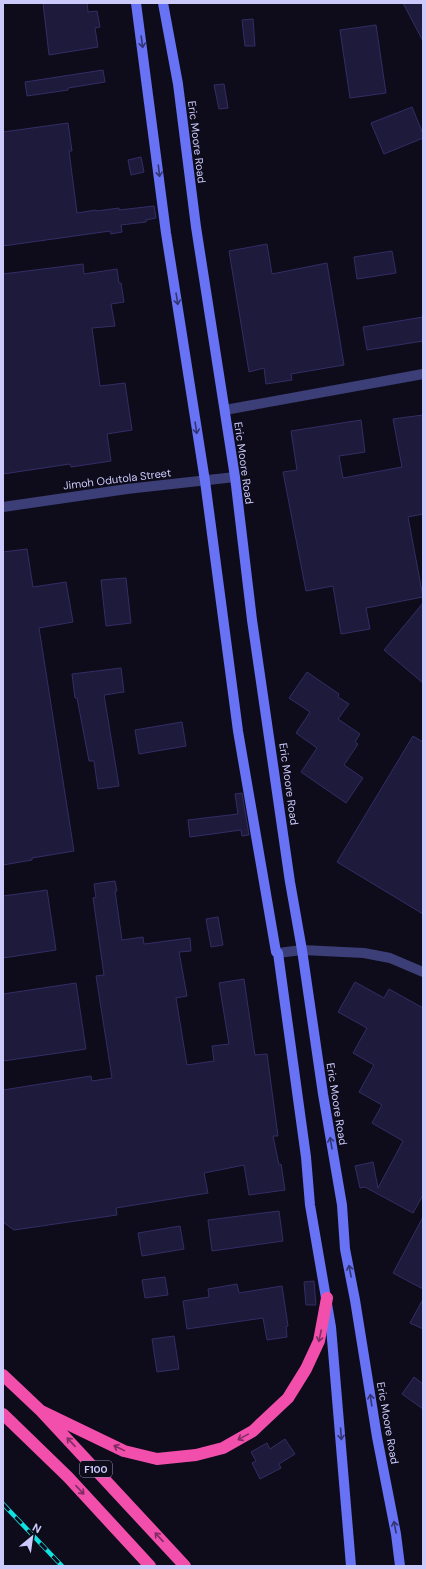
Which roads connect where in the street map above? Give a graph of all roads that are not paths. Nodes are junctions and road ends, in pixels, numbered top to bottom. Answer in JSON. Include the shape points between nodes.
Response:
{"nodes":[{"id":1,"x":136,"y":3,"type":"edge"},
{"id":2,"x":163,"y":3,"type":"edge"},
{"id":3,"x":423,"y":374,"type":"edge"},
{"id":4,"x":225,"y":410,"type":"junction"},
{"id":5,"x":235,"y":477,"type":"junction"},
{"id":6,"x":205,"y":481,"type":"junction"},
{"id":7,"x":3,"y":506,"type":"edge"},
{"id":8,"x":302,"y":950,"type":"junction"},
{"id":9,"x":278,"y":953,"type":"junction"},
{"id":10,"x":423,"y":972,"type":"edge"},
{"id":11,"x":327,"y":1298,"type":"junction"},
{"id":12,"x":3,"y":1375,"type":"edge"},
{"id":13,"x":41,"y":1411,"type":"junction"},
{"id":14,"x":3,"y":1414,"type":"edge"},
{"id":15,"x":150,"y":1566,"type":"edge"},
{"id":16,"x":186,"y":1566,"type":"edge"},
{"id":17,"x":352,"y":1566,"type":"edge"},
{"id":18,"x":400,"y":1566,"type":"edge"}],
"edges":[{"from":1,"to":6,"type":"street","one_way":true,"via":[[166,233]]},
{"from":2,"to":4,"type":"street","name":"Eric Moore Road","via":[[178,84],[196,227]]},
{"from":3,"to":4,"type":"street"},
{"from":4,"to":5,"type":"street","name":"Eric Moore Road"},
{"from":5,"to":6,"type":"street","name":"Jimoh Odutola Street"},
{"from":5,"to":8,"type":"street","name":"Eric Moore Road","via":[[252,620]]},
{"from":6,"to":7,"type":"street","name":"Jimoh Odutola Street"},
{"from":6,"to":9,"type":"street","via":[[238,731]]},
{"from":8,"to":9,"type":"street"},
{"from":8,"to":10,"type":"street","via":[[364,953],[390,958]]},
{"from":18,"to":8,"type":"street","name":"Eric Moore Road","one_way":true,"via":[[346,1249],[342,1205]]},
{"from":9,"to":11,"type":"street","via":[[306,1157],[310,1205]]},
{"from":11,"to":13,"type":"highway","one_way":true,"via":[[319,1341],[288,1398],[253,1431],[223,1448],[196,1456],[158,1459],[124,1451]]},
{"from":11,"to":17,"type":"street","one_way":true},
{"from":12,"to":13,"type":"highway","number":"F100"},
{"from":16,"to":13,"type":"highway","number":"F100","one_way":true},
{"from":14,"to":15,"type":"highway","number":"F100","one_way":true,"via":[[68,1477]]}]}
